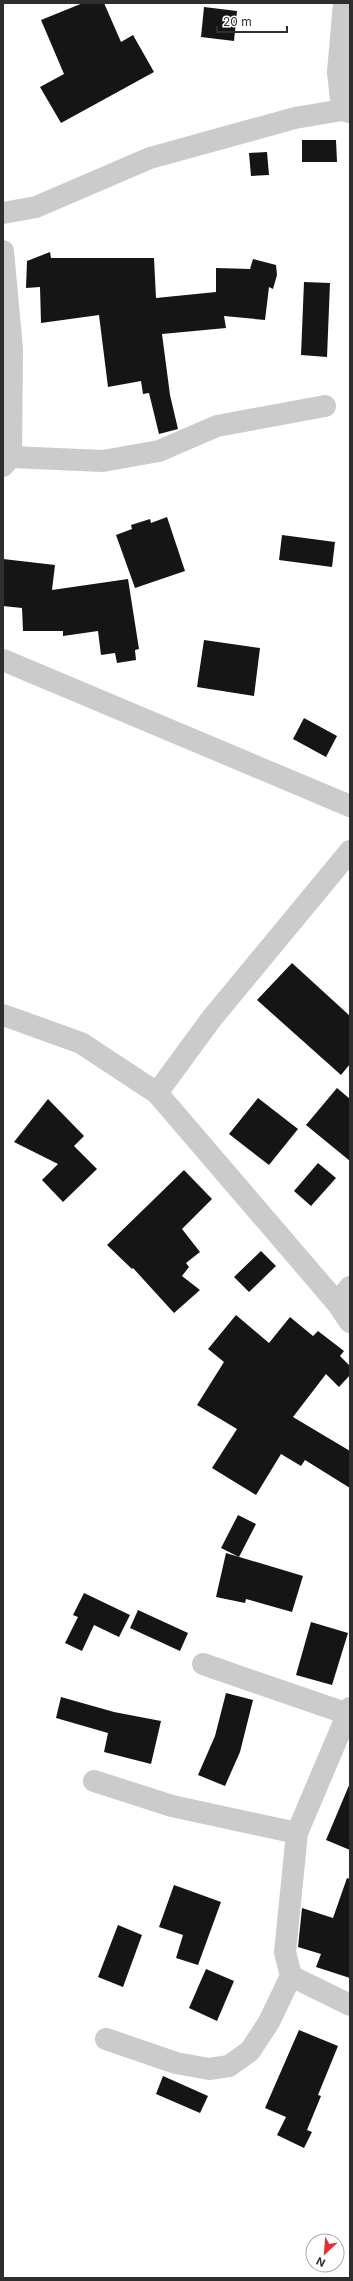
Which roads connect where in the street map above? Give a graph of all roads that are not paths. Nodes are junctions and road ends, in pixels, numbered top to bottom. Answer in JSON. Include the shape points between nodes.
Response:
{"nodes":[{"id":1,"x":344,"y":3,"type":"edge"},
{"id":2,"x":346,"y":111,"type":"edge"},
{"id":3,"x":3,"y":213,"type":"edge"},
{"id":4,"x":3,"y":250,"type":"edge"},
{"id":5,"x":8,"y":349,"type":"edge"},
{"id":6,"x":325,"y":406,"type":"dead end"},
{"id":7,"x":7,"y":461,"type":"edge"},
{"id":8,"x":3,"y":660,"type":"edge"},
{"id":9,"x":350,"y":806,"type":"edge"},
{"id":10,"x":350,"y":851,"type":"edge"},
{"id":11,"x":3,"y":1015,"type":"edge"},
{"id":12,"x":157,"y":1093,"type":"junction"},
{"id":13,"x":344,"y":1295,"type":"edge"},
{"id":14,"x":350,"y":1322,"type":"edge"},
{"id":15,"x":203,"y":1664,"type":"dead end"},
{"id":16,"x":349,"y":1711,"type":"edge"},
{"id":17,"x":94,"y":1781,"type":"dead end"},
{"id":18,"x":297,"y":1833,"type":"junction"},
{"id":19,"x":291,"y":1976,"type":"junction"},
{"id":20,"x":350,"y":2005,"type":"edge"},
{"id":21,"x":106,"y":2039,"type":"dead end"}],
"edges":[{"from":1,"to":2,"type":"street","via":[[338,72]]},
{"from":2,"to":3,"type":"street","via":[[295,118],[150,158],[36,206]]},
{"from":4,"to":5,"type":"street"},
{"from":5,"to":7,"type":"street"},
{"from":6,"to":7,"type":"street","via":[[217,426],[159,451],[103,461]]},
{"from":8,"to":9,"type":"street"},
{"from":10,"to":12,"type":"street","via":[[212,1018]]},
{"from":11,"to":12,"type":"street","via":[[81,1044]]},
{"from":12,"to":13,"type":"street"},
{"from":13,"to":14,"type":"street"},
{"from":15,"to":16,"type":"street"},
{"from":16,"to":18,"type":"street"},
{"from":17,"to":18,"type":"street","via":[[172,1806]]},
{"from":18,"to":19,"type":"street","via":[[285,1952]]},
{"from":19,"to":20,"type":"street"},
{"from":19,"to":21,"type":"street","via":[[269,2022],[250,2051],[229,2066],[209,2069],[176,2063]]}]}
